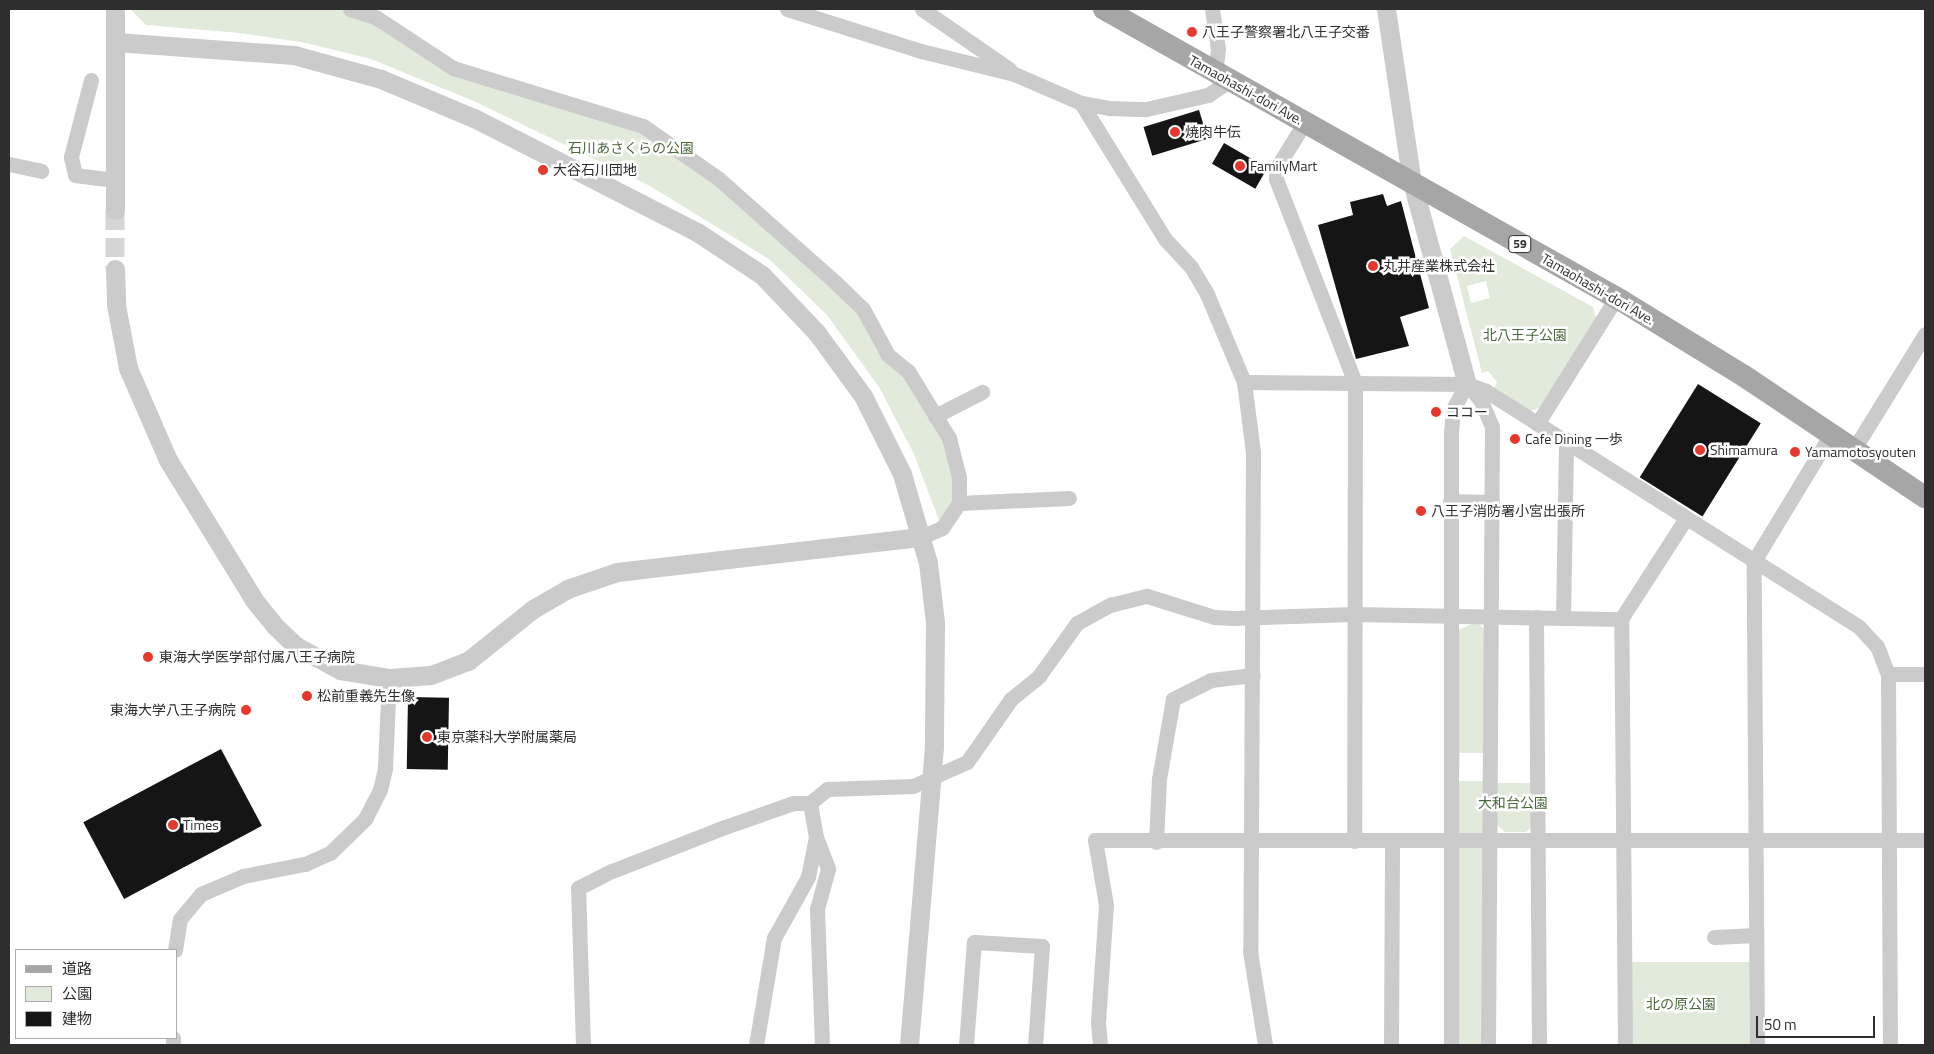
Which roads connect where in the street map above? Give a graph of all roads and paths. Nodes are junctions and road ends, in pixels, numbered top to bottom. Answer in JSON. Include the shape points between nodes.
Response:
{"nodes":[{"id":1,"x":115,"y":9,"type":"edge"},
{"id":2,"x":350,"y":9,"type":"edge"},
{"id":3,"x":787,"y":9,"type":"edge"},
{"id":4,"x":922,"y":9,"type":"edge"},
{"id":5,"x":1104,"y":9,"type":"edge"},
{"id":6,"x":1212,"y":9,"type":"edge"},
{"id":7,"x":1386,"y":9,"type":"edge"},
{"id":8,"x":116,"y":42,"type":"junction"},
{"id":9,"x":1014,"y":74,"type":"junction"},
{"id":10,"x":1222,"y":77,"type":"junction"},
{"id":11,"x":91,"y":80,"type":"dead end"},
{"id":12,"x":1081,"y":103,"type":"junction"},
{"id":13,"x":1305,"y":122,"type":"junction"},
{"id":14,"x":9,"y":164,"type":"edge"},
{"id":15,"x":41,"y":171,"type":"dead end"},
{"id":16,"x":115,"y":180,"type":"junction"},
{"id":17,"x":1412,"y":182,"type":"junction"},
{"id":18,"x":115,"y":210,"type":"tunnel mouth"},
{"id":19,"x":115,"y":269,"type":"tunnel mouth"},
{"id":20,"x":1616,"y":298,"type":"junction"},
{"id":21,"x":1925,"y":334,"type":"edge"},
{"id":22,"x":1244,"y":382,"type":"junction"},
{"id":23,"x":1355,"y":383,"type":"junction"},
{"id":24,"x":1467,"y":384,"type":"junction"},
{"id":25,"x":982,"y":392,"type":"dead end"},
{"id":26,"x":935,"y":416,"type":"junction"},
{"id":27,"x":1537,"y":424,"type":"junction"},
{"id":28,"x":1831,"y":434,"type":"junction"},
{"id":29,"x":1566,"y":440,"type":"junction"},
{"id":30,"x":1854,"y":449,"type":"junction"},
{"id":31,"x":1925,"y":497,"type":"edge"},
{"id":32,"x":1069,"y":498,"type":"dead end"},
{"id":33,"x":1450,"y":501,"type":"junction"},
{"id":34,"x":1492,"y":502,"type":"junction"},
{"id":35,"x":959,"y":504,"type":"junction"},
{"id":36,"x":1686,"y":518,"type":"junction"},
{"id":37,"x":921,"y":537,"type":"junction"},
{"id":38,"x":1754,"y":562,"type":"junction"},
{"id":39,"x":1354,"y":614,"type":"junction"},
{"id":40,"x":1450,"y":617,"type":"junction"},
{"id":41,"x":1490,"y":617,"type":"junction"},
{"id":42,"x":1255,"y":618,"type":"junction"},
{"id":43,"x":1536,"y":618,"type":"junction"},
{"id":44,"x":1563,"y":618,"type":"junction"},
{"id":45,"x":1621,"y":618,"type":"junction"},
{"id":46,"x":1888,"y":674,"type":"junction"},
{"id":47,"x":1925,"y":674,"type":"edge"},
{"id":48,"x":1252,"y":675,"type":"junction"},
{"id":49,"x":389,"y":678,"type":"junction"},
{"id":50,"x":929,"y":780,"type":"junction"},
{"id":51,"x":810,"y":802,"type":"junction"},
{"id":52,"x":816,"y":837,"type":"junction"},
{"id":53,"x":1755,"y":840,"type":"junction"},
{"id":54,"x":1925,"y":840,"type":"edge"},
{"id":55,"x":1354,"y":841,"type":"junction"},
{"id":56,"x":1392,"y":841,"type":"junction"},
{"id":57,"x":1890,"y":841,"type":"junction"},
{"id":58,"x":1156,"y":842,"type":"junction"},
{"id":59,"x":1252,"y":842,"type":"junction"},
{"id":60,"x":1450,"y":842,"type":"junction"},
{"id":61,"x":1490,"y":842,"type":"junction"},
{"id":62,"x":1537,"y":842,"type":"junction"},
{"id":63,"x":1624,"y":842,"type":"junction"},
{"id":64,"x":1756,"y":935,"type":"junction"},
{"id":65,"x":1714,"y":937,"type":"dead end"},
{"id":66,"x":175,"y":949,"type":"edge"},
{"id":67,"x":583,"y":1045,"type":"edge"},
{"id":68,"x":756,"y":1045,"type":"edge"},
{"id":69,"x":822,"y":1045,"type":"edge"},
{"id":70,"x":909,"y":1045,"type":"edge"},
{"id":71,"x":966,"y":1045,"type":"edge"},
{"id":72,"x":1035,"y":1045,"type":"edge"},
{"id":73,"x":1100,"y":1045,"type":"edge"},
{"id":74,"x":1265,"y":1045,"type":"edge"},
{"id":75,"x":1391,"y":1045,"type":"edge"},
{"id":76,"x":1451,"y":1045,"type":"edge"},
{"id":77,"x":1488,"y":1045,"type":"edge"},
{"id":78,"x":1539,"y":1045,"type":"edge"},
{"id":79,"x":1625,"y":1045,"type":"edge"},
{"id":80,"x":1757,"y":1045,"type":"edge"},
{"id":81,"x":1890,"y":1045,"type":"edge"}],
"edges":[{"from":1,"to":8,"type":"street"},
{"from":2,"to":26,"type":"street","via":[[377,18],[453,68],[643,126],[719,179],[863,309],[888,355],[908,371]]},
{"from":3,"to":9,"type":"street"},
{"from":4,"to":9,"type":"street"},
{"from":5,"to":10,"type":"main road","name":"Tamaohashi-dori Ave.","number":"59"},
{"from":6,"to":10,"type":"street"},
{"from":7,"to":17,"type":"street"},
{"from":8,"to":16,"type":"street"},
{"from":8,"to":37,"type":"street","via":[[294,55],[381,79],[474,118],[697,232],[762,274],[817,332],[863,396],[902,474]]},
{"from":9,"to":12,"type":"street"},
{"from":10,"to":12,"type":"street","via":[[1208,95],[1146,109]]},
{"from":10,"to":13,"type":"main road","name":"Tamaohashi-dori Ave.","number":"59"},
{"from":11,"to":16,"type":"street","via":[[71,157],[75,175]]},
{"from":12,"to":22,"type":"street","via":[[1165,238],[1195,274]]},
{"from":13,"to":17,"type":"main road","name":"Tamaohashi-dori Ave.","number":"59"},
{"from":13,"to":23,"type":"street","via":[[1277,167],[1276,179]]},
{"from":14,"to":15,"type":"street"},
{"from":16,"to":18,"type":"street"},
{"from":17,"to":20,"type":"main road","name":"Tamaohashi-dori Ave.","number":"59"},
{"from":17,"to":24,"type":"street"},
{"from":19,"to":49,"type":"street","via":[[121,336],[140,401],[168,460],[254,600],[275,626],[316,660],[340,670]]},
{"from":20,"to":27,"type":"street"},
{"from":20,"to":28,"type":"main road","name":"Tamaohashi-dori Ave.","number":"59"},
{"from":21,"to":30,"type":"street"},
{"from":22,"to":23,"type":"street"},
{"from":22,"to":42,"type":"street","via":[[1253,452]]},
{"from":23,"to":24,"type":"street"},
{"from":23,"to":39,"type":"street"},
{"from":24,"to":27,"type":"street","via":[[1486,391]]},
{"from":24,"to":33,"type":"street","via":[[1453,410]]},
{"from":24,"to":34,"type":"street","via":[[1481,401],[1492,427]]},
{"from":25,"to":26,"type":"street"},
{"from":26,"to":35,"type":"street","via":[[949,438],[959,477]]},
{"from":27,"to":29,"type":"street"},
{"from":28,"to":30,"type":"main road","name":"Tamaohashi-dori Ave.","number":"59"},
{"from":28,"to":38,"type":"street"},
{"from":29,"to":36,"type":"street"},
{"from":29,"to":44,"type":"street"},
{"from":30,"to":31,"type":"main road","name":"Tamaohashi-dori Ave.","number":"59"},
{"from":32,"to":35,"type":"street"},
{"from":33,"to":34,"type":"street"},
{"from":33,"to":40,"type":"street"},
{"from":34,"to":41,"type":"street"},
{"from":35,"to":37,"type":"street","via":[[942,528]]},
{"from":36,"to":38,"type":"street"},
{"from":36,"to":45,"type":"street"},
{"from":37,"to":49,"type":"street","via":[[601,576],[548,600],[468,661],[431,675]]},
{"from":37,"to":50,"type":"street","via":[[935,622],[934,729]]},
{"from":38,"to":46,"type":"street","via":[[1859,626],[1877,646]]},
{"from":38,"to":53,"type":"street"},
{"from":39,"to":40,"type":"street"},
{"from":39,"to":42,"type":"street"},
{"from":39,"to":55,"type":"street"},
{"from":40,"to":41,"type":"street"},
{"from":40,"to":60,"type":"street"},
{"from":41,"to":43,"type":"street"},
{"from":41,"to":61,"type":"street"},
{"from":42,"to":48,"type":"street"},
{"from":42,"to":50,"type":"street","via":[[1214,617],[1147,596],[1110,605],[1077,623],[1040,676],[1011,699],[967,762]]},
{"from":43,"to":44,"type":"street"},
{"from":43,"to":62,"type":"street"},
{"from":44,"to":45,"type":"street"},
{"from":45,"to":63,"type":"street"},
{"from":46,"to":47,"type":"street"},
{"from":46,"to":57,"type":"street"},
{"from":48,"to":58,"type":"street","via":[[1210,680],[1173,699],[1159,779]]},
{"from":48,"to":59,"type":"street"},
{"from":49,"to":66,"type":"street","via":[[385,768],[380,790],[365,819],[341,844],[310,862],[243,876],[201,894],[180,919]]},
{"from":50,"to":51,"type":"street","via":[[913,786],[826,789]]},
{"from":50,"to":70,"type":"street"},
{"from":51,"to":52,"type":"street"},
{"from":51,"to":67,"type":"street","via":[[793,803],[725,828],[578,888]]},
{"from":52,"to":68,"type":"street","via":[[808,877],[774,938]]},
{"from":52,"to":69,"type":"street","via":[[828,869],[817,909]]},
{"from":53,"to":57,"type":"street"},
{"from":53,"to":63,"type":"street"},
{"from":53,"to":64,"type":"street"},
{"from":54,"to":57,"type":"street"},
{"from":55,"to":56,"type":"street"},
{"from":55,"to":59,"type":"street"},
{"from":56,"to":60,"type":"street"},
{"from":56,"to":75,"type":"street"},
{"from":57,"to":81,"type":"street"},
{"from":58,"to":59,"type":"street"},
{"from":58,"to":73,"type":"street","via":[[1095,840],[1106,905],[1098,1022]]},
{"from":59,"to":74,"type":"street","via":[[1250,951]]},
{"from":60,"to":61,"type":"street"},
{"from":60,"to":76,"type":"street"},
{"from":61,"to":62,"type":"street"},
{"from":61,"to":77,"type":"street"},
{"from":62,"to":63,"type":"street"},
{"from":62,"to":78,"type":"street"},
{"from":63,"to":79,"type":"street"},
{"from":64,"to":65,"type":"street"},
{"from":64,"to":80,"type":"street"},
{"from":71,"to":72,"type":"street","via":[[974,942],[1042,946]]}]}
